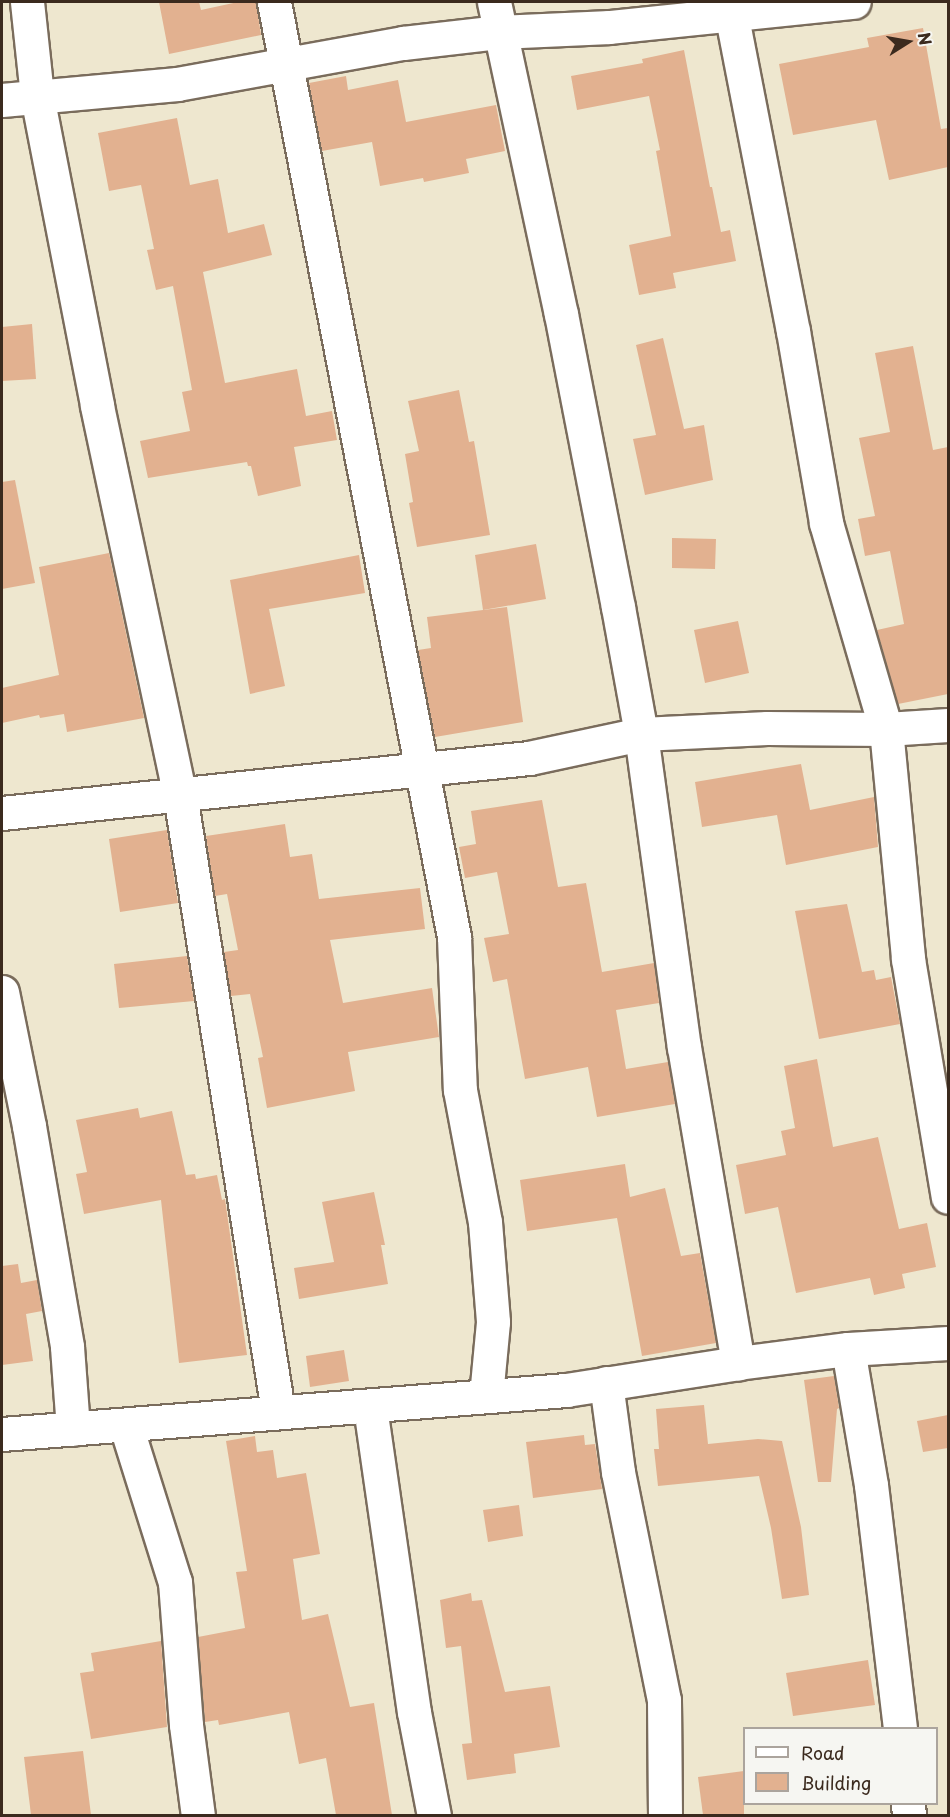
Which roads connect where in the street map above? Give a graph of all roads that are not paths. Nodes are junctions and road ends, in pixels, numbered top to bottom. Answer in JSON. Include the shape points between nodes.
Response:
{"nodes":[{"id":1,"x":27,"y":2,"type":"edge"},
{"id":2,"x":273,"y":2,"type":"edge"},
{"id":3,"x":854,"y":2,"type":"edge"},
{"id":4,"x":730,"y":7,"type":"edge"},
{"id":5,"x":496,"y":17,"type":"edge"},
{"id":6,"x":286,"y":65,"type":"junction"},
{"id":7,"x":37,"y":96,"type":"junction"},
{"id":8,"x":2,"y":100,"type":"edge"},
{"id":9,"x":948,"y":725,"type":"edge"},
{"id":10,"x":886,"y":729,"type":"junction"},
{"id":11,"x":641,"y":734,"type":"junction"},
{"id":12,"x":420,"y":767,"type":"junction"},
{"id":13,"x":180,"y":795,"type":"junction"},
{"id":14,"x":2,"y":813,"type":"edge"},
{"id":15,"x":2,"y":992,"type":"edge"},
{"id":16,"x":948,"y":1197,"type":"edge"},
{"id":17,"x":948,"y":1343,"type":"edge"},
{"id":18,"x":848,"y":1349,"type":"junction"},
{"id":19,"x":738,"y":1363,"type":"junction"},
{"id":20,"x":606,"y":1383,"type":"junction"},
{"id":21,"x":486,"y":1396,"type":"junction"},
{"id":22,"x":370,"y":1407,"type":"junction"},
{"id":23,"x":278,"y":1411,"type":"junction"},
{"id":24,"x":126,"y":1426,"type":"junction"},
{"id":25,"x":73,"y":1429,"type":"junction"},
{"id":26,"x":2,"y":1434,"type":"edge"},
{"id":27,"x":900,"y":1727,"type":"edge"},
{"id":28,"x":198,"y":1815,"type":"edge"},
{"id":29,"x":434,"y":1815,"type":"edge"},
{"id":30,"x":665,"y":1815,"type":"edge"}],
"edges":[{"from":1,"to":7,"type":"street"},
{"from":2,"to":6,"type":"street"},
{"from":3,"to":4,"type":"street"},
{"from":4,"to":5,"type":"street","via":[[610,27]]},
{"from":4,"to":10,"type":"street","via":[[826,522]]},
{"from":5,"to":6,"type":"street","via":[[403,44]]},
{"from":5,"to":11,"type":"street","via":[[561,314]]},
{"from":6,"to":7,"type":"street","via":[[177,84]]},
{"from":6,"to":12,"type":"street"},
{"from":7,"to":8,"type":"street"},
{"from":7,"to":13,"type":"street","via":[[97,406]]},
{"from":9,"to":10,"type":"street"},
{"from":10,"to":11,"type":"street","via":[[767,728]]},
{"from":10,"to":16,"type":"street","via":[[908,959]]},
{"from":11,"to":12,"type":"street","via":[[529,758]]},
{"from":11,"to":19,"type":"street","via":[[684,1047]]},
{"from":12,"to":13,"type":"street"},
{"from":12,"to":21,"type":"street","via":[[454,937],[460,1090],[485,1222],[493,1322]]},
{"from":13,"to":14,"type":"street"},
{"from":13,"to":23,"type":"street"},
{"from":15,"to":25,"type":"street","via":[[68,1347]]},
{"from":17,"to":18,"type":"street"},
{"from":18,"to":19,"type":"street"},
{"from":18,"to":27,"type":"street","via":[[871,1485]]},
{"from":19,"to":20,"type":"street"},
{"from":20,"to":21,"type":"street"},
{"from":20,"to":30,"type":"street","via":[[618,1472],[664,1700]]},
{"from":21,"to":22,"type":"street"},
{"from":22,"to":23,"type":"street"},
{"from":22,"to":29,"type":"street","via":[[414,1712]]},
{"from":23,"to":24,"type":"street"},
{"from":24,"to":25,"type":"street"},
{"from":24,"to":28,"type":"street","via":[[175,1582],[186,1725]]},
{"from":25,"to":26,"type":"street"}]}
